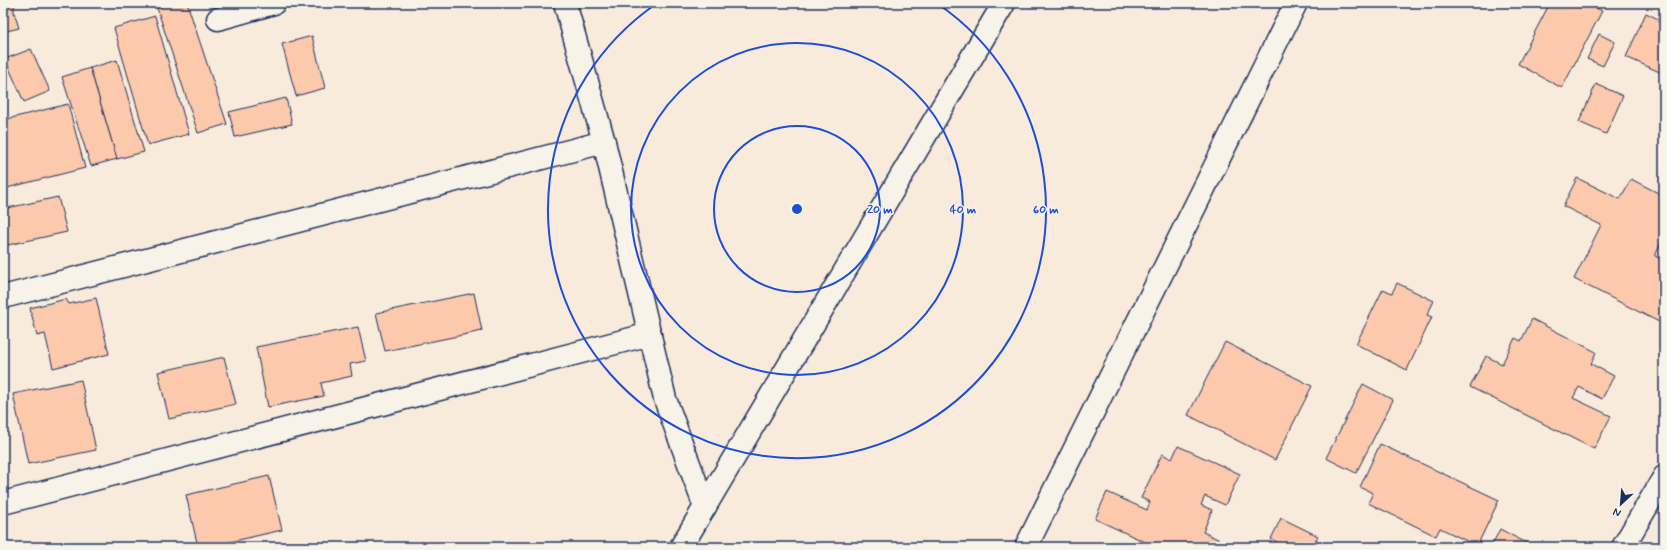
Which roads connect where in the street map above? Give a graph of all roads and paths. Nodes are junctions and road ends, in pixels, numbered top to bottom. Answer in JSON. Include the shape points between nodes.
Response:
{"nodes":[{"id":1,"x":274,"y":3,"type":"edge"},
{"id":2,"x":565,"y":3,"type":"edge"},
{"id":3,"x":1004,"y":3,"type":"edge"},
{"id":4,"x":1296,"y":3,"type":"edge"},
{"id":5,"x":218,"y":19,"type":"dead end"},
{"id":6,"x":604,"y":142,"type":"junction"},
{"id":7,"x":3,"y":297,"type":"edge"},
{"id":8,"x":650,"y":334,"type":"junction"},
{"id":9,"x":1664,"y":477,"type":"edge"},
{"id":10,"x":3,"y":503,"type":"edge"},
{"id":11,"x":705,"y":507,"type":"junction"},
{"id":12,"x":681,"y":547,"type":"edge"},
{"id":13,"x":1026,"y":547,"type":"edge"},
{"id":14,"x":1623,"y":547,"type":"edge"}],
"edges":[{"from":1,"to":5,"type":"street"},
{"from":2,"to":6,"type":"street"},
{"from":3,"to":11,"type":"street"},
{"from":4,"to":13,"type":"street"},
{"from":6,"to":7,"type":"street"},
{"from":6,"to":8,"type":"street"},
{"from":8,"to":10,"type":"street"},
{"from":8,"to":11,"type":"street","via":[[665,399]]},
{"from":9,"to":14,"type":"street"},
{"from":11,"to":12,"type":"street"}]}
